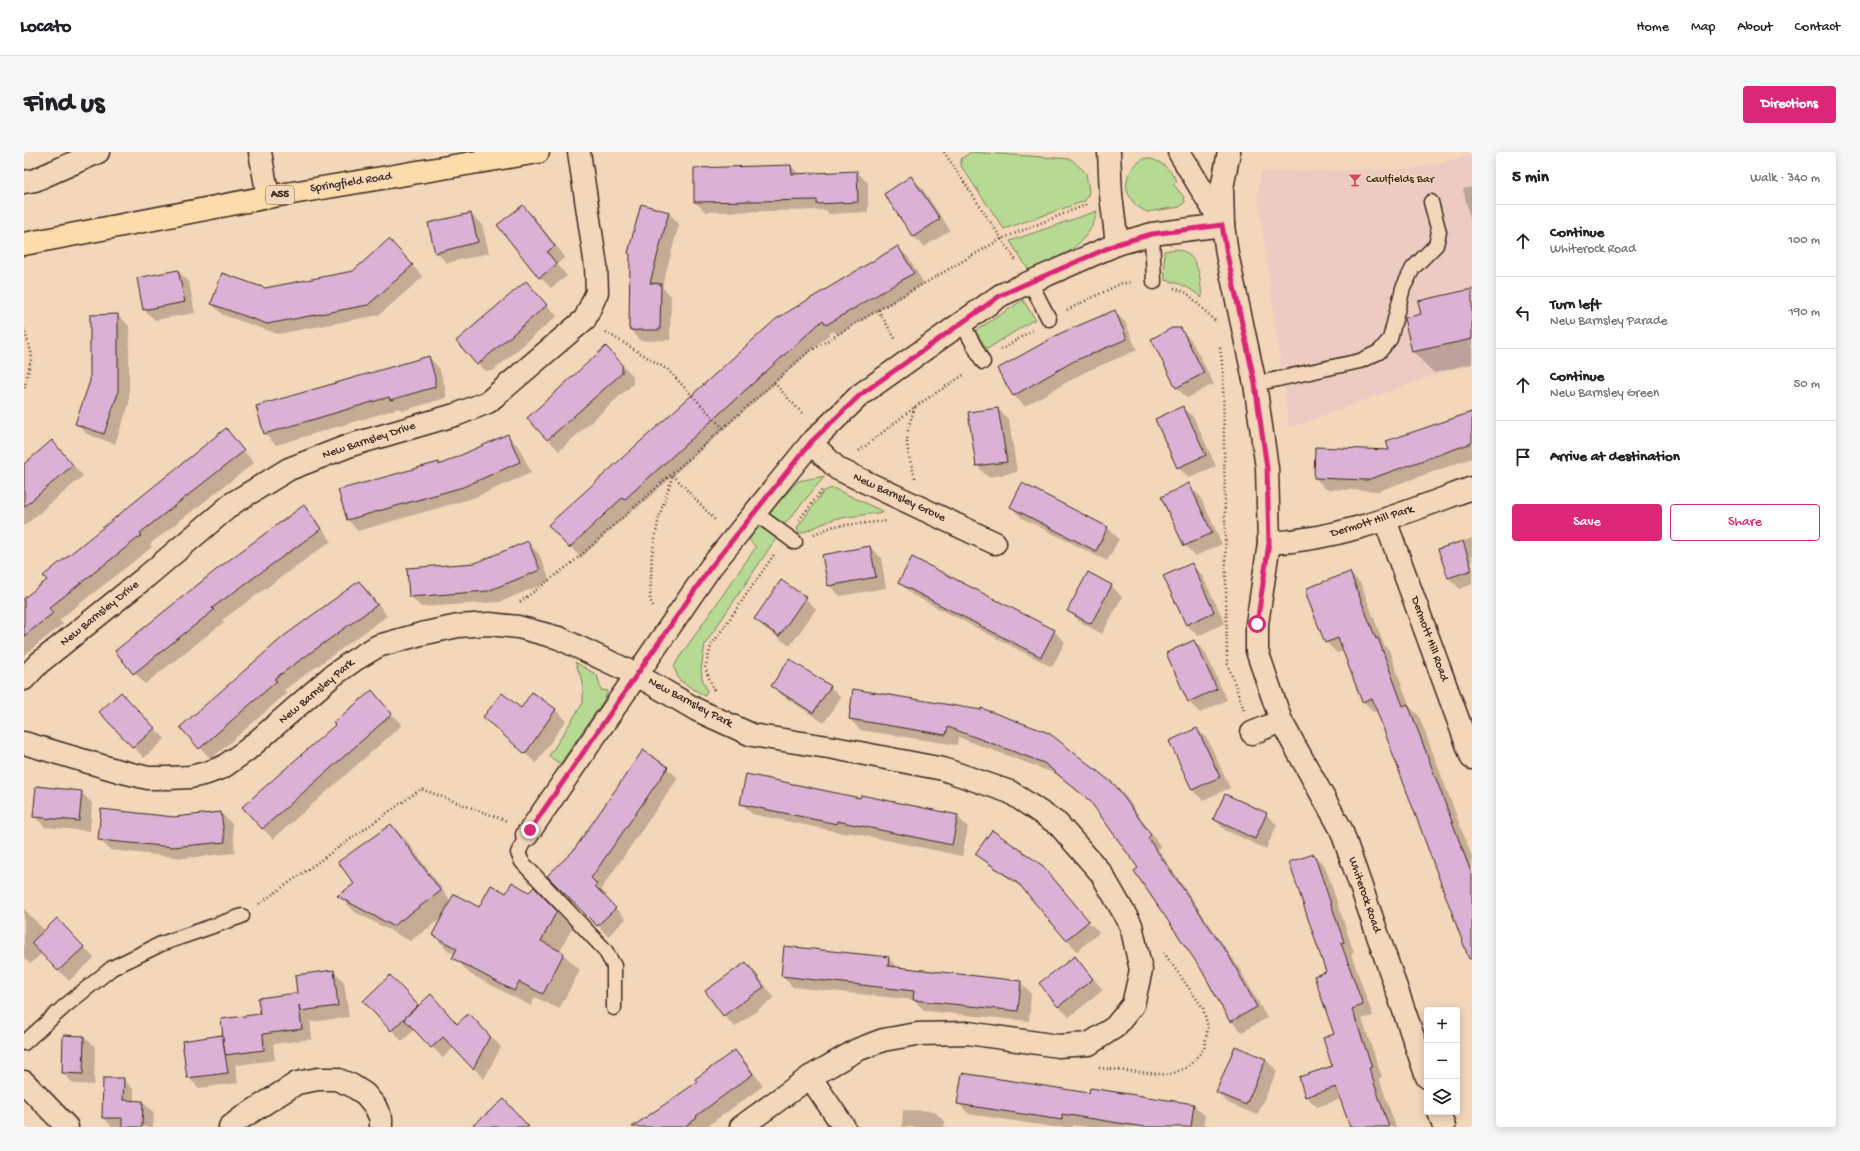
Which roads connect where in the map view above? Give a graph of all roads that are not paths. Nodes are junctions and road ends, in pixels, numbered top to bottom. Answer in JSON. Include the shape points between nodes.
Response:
{"nodes":[{"id":1,"x":98,"y":152,"type":"edge"},
{"id":2,"x":260,"y":152,"type":"edge"},
{"id":3,"x":538,"y":152,"type":"edge"},
{"id":4,"x":579,"y":152,"type":"edge"},
{"id":5,"x":1109,"y":152,"type":"edge"},
{"id":6,"x":1179,"y":152,"type":"edge"},
{"id":7,"x":1229,"y":152,"type":"edge"},
{"id":8,"x":24,"y":182,"type":"edge"},
{"id":9,"x":268,"y":197,"type":"junction"},
{"id":10,"x":1431,"y":202,"type":"dead end"},
{"id":11,"x":1222,"y":225,"type":"junction"},
{"id":12,"x":1152,"y":234,"type":"junction"},
{"id":13,"x":24,"y":244,"type":"edge"},
{"id":14,"x":1117,"y":244,"type":"junction"},
{"id":15,"x":1030,"y":282,"type":"junction"},
{"id":16,"x":1154,"y":282,"type":"road end"},
{"id":17,"x":1049,"y":318,"type":"road end"},
{"id":18,"x":962,"y":323,"type":"junction"},
{"id":19,"x":984,"y":362,"type":"road end"},
{"id":20,"x":1255,"y":384,"type":"junction"},
{"id":21,"x":811,"y":442,"type":"junction"},
{"id":22,"x":1472,"y":488,"type":"edge"},
{"id":23,"x":755,"y":513,"type":"junction"},
{"id":24,"x":1386,"y":520,"type":"junction"},
{"id":25,"x":791,"y":539,"type":"road end"},
{"id":26,"x":994,"y":543,"type":"dead end"},
{"id":27,"x":1269,"y":543,"type":"junction"},
{"id":28,"x":637,"y":675,"type":"junction"},
{"id":29,"x":24,"y":679,"type":"edge"},
{"id":30,"x":1465,"y":717,"type":"edge"},
{"id":31,"x":1281,"y":721,"type":"junction"},
{"id":32,"x":1252,"y":734,"type":"road end"},
{"id":33,"x":24,"y":743,"type":"edge"},
{"id":34,"x":1472,"y":758,"type":"edge"},
{"id":35,"x":528,"y":832,"type":"joint"},
{"id":36,"x":242,"y":916,"type":"road end"},
{"id":37,"x":614,"y":1008,"type":"dead end"},
{"id":38,"x":24,"y":1043,"type":"edge"},
{"id":39,"x":1424,"y":1068,"type":"edge"},
{"id":40,"x":810,"y":1077,"type":"junction"},
{"id":41,"x":24,"y":1082,"type":"edge"},
{"id":42,"x":1440,"y":1115,"type":"edge"},
{"id":43,"x":67,"y":1127,"type":"edge"},
{"id":44,"x":230,"y":1127,"type":"edge"},
{"id":45,"x":381,"y":1127,"type":"edge"},
{"id":46,"x":742,"y":1127,"type":"edge"},
{"id":47,"x":844,"y":1127,"type":"edge"},
{"id":48,"x":1444,"y":1127,"type":"edge"}],
"edges":[{"from":1,"to":8,"type":"street","via":[[35,180]]},
{"from":2,"to":9,"type":"street"},
{"from":3,"to":9,"type":"highway","name":"Springfield Road","number":"A55"},
{"from":4,"to":29,"type":"street","name":"New Barnsley Drive","via":[[596,266],[597,292],[585,320],[488,402],[458,414],[351,445],[289,469],[233,503],[39,663]]},
{"from":5,"to":14,"type":"street","via":[[1110,195]]},
{"from":6,"to":11,"type":"street"},
{"from":7,"to":11,"type":"street","name":"Whiterock Road","via":[[1222,188]]},
{"from":9,"to":13,"type":"highway","name":"Springfield Road","number":"A55"},
{"from":10,"to":20,"type":"lane","via":[[1439,232],[1436,245],[1413,268],[1403,288],[1390,339],[1379,352],[1360,361]]},
{"from":11,"to":12,"type":"street"},
{"from":11,"to":20,"type":"street","name":"Whiterock Road"},
{"from":12,"to":14,"type":"street"},
{"from":12,"to":16,"type":"lane"},
{"from":14,"to":15,"type":"street"},
{"from":15,"to":17,"type":"lane"},
{"from":15,"to":18,"type":"street","via":[[1001,295]]},
{"from":18,"to":19,"type":"lane"},
{"from":18,"to":21,"type":"street","via":[[860,395]]},
{"from":20,"to":27,"type":"street","name":"Whiterock Road","via":[[1267,468]]},
{"from":21,"to":23,"type":"street"},
{"from":21,"to":26,"type":"street","name":"New Barnsley Grove","via":[[838,469]]},
{"from":22,"to":24,"type":"street","name":"Dermott Hill Park"},
{"from":23,"to":25,"type":"lane"},
{"from":23,"to":28,"type":"street","via":[[710,568]]},
{"from":24,"to":27,"type":"street","name":"Dermott Hill Park","via":[[1338,534]]},
{"from":24,"to":30,"type":"street","name":"Dermott Hill Road"},
{"from":27,"to":31,"type":"street","name":"Whiterock Road","via":[[1257,624],[1257,651]]},
{"from":28,"to":33,"type":"street","name":"New Barnsley Park","via":[[559,638],[518,627],[489,624],[451,628],[378,646],[356,659],[332,676],[247,750],[223,767],[206,773],[183,777],[148,778]]},
{"from":28,"to":35,"type":"street"},
{"from":28,"to":40,"type":"street","name":"New Barnsley Park","via":[[697,710],[752,735],[943,769],[1010,792],[1058,824],[1101,873],[1131,925],[1141,970],[1133,1005],[1115,1027],[1089,1044],[1058,1046],[968,1033],[917,1034],[883,1040],[857,1050]]},
{"from":30,"to":34,"type":"street","name":"Dermott Hill Road"},
{"from":31,"to":32,"type":"street"},
{"from":31,"to":39,"type":"street","name":"Whiterock Road","via":[[1342,829]]},
{"from":35,"to":37,"type":"lane","via":[[518,853],[522,862],[605,950],[614,966]]},
{"from":36,"to":38,"type":"lane","via":[[161,944],[112,968]]},
{"from":40,"to":46,"type":"street","name":"New Barnsley Park"},
{"from":40,"to":47,"type":"street"},
{"from":41,"to":43,"type":"street"},
{"from":42,"to":48,"type":"street"},
{"from":44,"to":45,"type":"street","via":[[297,1083],[336,1079],[365,1094],[381,1118]]}]}
